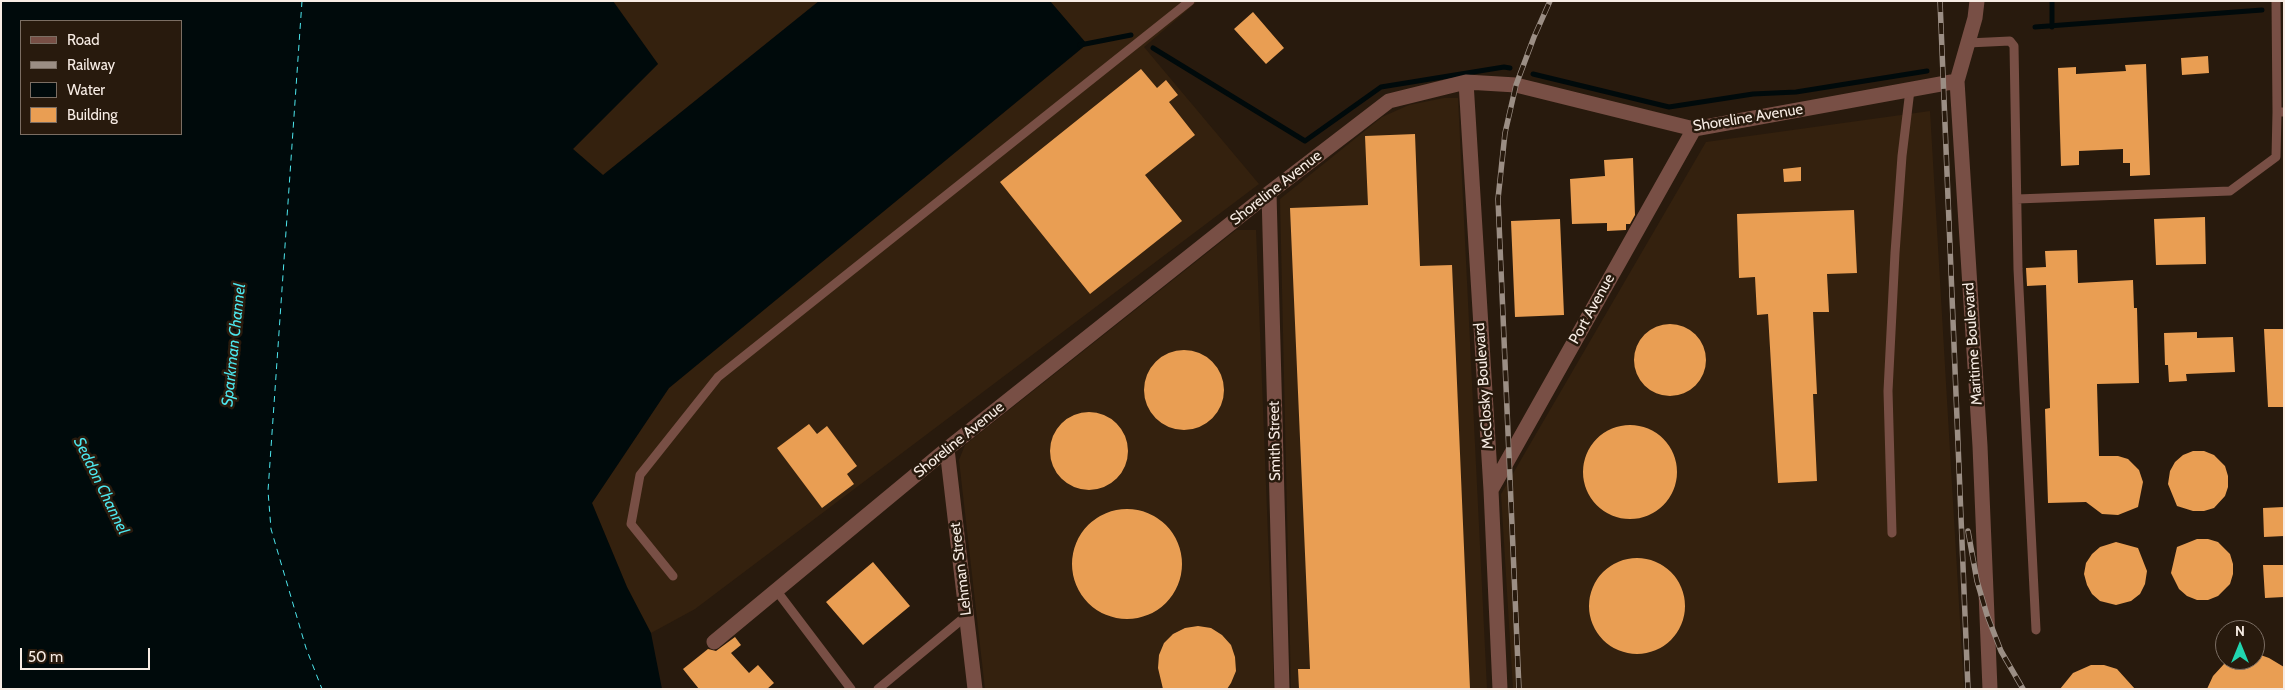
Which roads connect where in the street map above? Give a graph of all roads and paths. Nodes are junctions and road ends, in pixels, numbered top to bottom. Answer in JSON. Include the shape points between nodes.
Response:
{"nodes":[{"id":1,"x":1190,"y":1,"type":"edge"},
{"id":2,"x":1977,"y":1,"type":"edge"},
{"id":3,"x":2276,"y":1,"type":"edge"},
{"id":4,"x":1968,"y":43,"type":"junction"},
{"id":5,"x":1957,"y":81,"type":"junction"},
{"id":6,"x":1466,"y":82,"type":"junction"},
{"id":7,"x":1910,"y":90,"type":"junction"},
{"id":8,"x":2280,"y":112,"type":"edge"},
{"id":9,"x":1694,"y":129,"type":"junction"},
{"id":10,"x":2280,"y":158,"type":"edge"},
{"id":11,"x":1269,"y":193,"type":"junction"},
{"id":12,"x":2017,"y":199,"type":"junction"},
{"id":13,"x":947,"y":449,"type":"junction"},
{"id":14,"x":1491,"y":490,"type":"junction"},
{"id":15,"x":1892,"y":532,"type":"dead end"},
{"id":16,"x":673,"y":576,"type":"dead end"},
{"id":17,"x":776,"y":590,"type":"junction"},
{"id":18,"x":966,"y":616,"type":"junction"},
{"id":19,"x":2036,"y":630,"type":"dead end"},
{"id":20,"x":714,"y":642,"type":"dead end"},
{"id":21,"x":851,"y":689,"type":"edge"},
{"id":22,"x":878,"y":689,"type":"edge"},
{"id":23,"x":975,"y":689,"type":"edge"},
{"id":24,"x":1282,"y":689,"type":"edge"},
{"id":25,"x":1500,"y":689,"type":"edge"},
{"id":26,"x":1990,"y":689,"type":"edge"}],
"edges":[{"from":1,"to":16,"type":"lane","via":[[718,377],[640,475],[631,524]]},
{"from":2,"to":4,"type":"street","name":"Maritime Boulevard"},
{"from":3,"to":8,"type":"lane"},
{"from":4,"to":5,"type":"street","name":"Maritime Boulevard"},
{"from":4,"to":12,"type":"lane","via":[[2010,41],[2014,46]]},
{"from":5,"to":7,"type":"street","name":"Shoreline Avenue"},
{"from":5,"to":26,"type":"street","name":"Maritime Boulevard","via":[[1980,446]]},
{"from":6,"to":9,"type":"street","name":"Shoreline Avenue","via":[[1516,85]]},
{"from":6,"to":11,"type":"street","name":"Shoreline Avenue","via":[[1389,101]]},
{"from":6,"to":14,"type":"street","name":"McClosky Boulevard"},
{"from":7,"to":9,"type":"street","name":"Shoreline Avenue"},
{"from":7,"to":15,"type":"lane","via":[[1902,156],[1888,391]]},
{"from":8,"to":10,"type":"lane"},
{"from":9,"to":14,"type":"street","name":"Port Avenue"},
{"from":10,"to":12,"type":"lane","via":[[2230,191]]},
{"from":11,"to":13,"type":"street","name":"Shoreline Avenue"},
{"from":11,"to":24,"type":"street","name":"Smith Street"},
{"from":12,"to":19,"type":"lane"},
{"from":13,"to":17,"type":"street","name":"Shoreline Avenue"},
{"from":13,"to":18,"type":"street","name":"Lehman Street"},
{"from":14,"to":25,"type":"street","name":"McClosky Boulevard"},
{"from":17,"to":20,"type":"street","name":"Shoreline Avenue"},
{"from":17,"to":21,"type":"lane"},
{"from":18,"to":22,"type":"lane"},
{"from":18,"to":23,"type":"street","name":"Lehman Street"}]}
